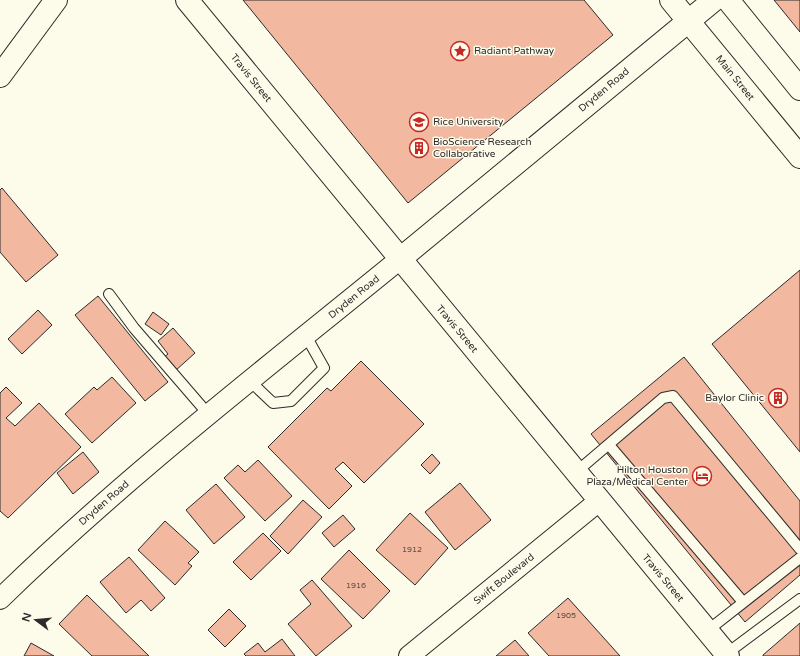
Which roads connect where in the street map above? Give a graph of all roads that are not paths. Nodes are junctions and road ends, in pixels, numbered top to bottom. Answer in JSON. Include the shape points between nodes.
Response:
{"nodes":[{"id":1,"x":56,"y":0,"type":"edge"},
{"id":2,"x":187,"y":0,"type":"edge"},
{"id":3,"x":671,"y":0,"type":"edge"},
{"id":4,"x":714,"y":0,"type":"edge"},
{"id":5,"x":728,"y":0,"type":"edge"},
{"id":6,"x":688,"y":22,"type":"junction"},
{"id":7,"x":0,"y":76,"type":"edge"},
{"id":8,"x":800,"y":89,"type":"edge"},
{"id":9,"x":800,"y":157,"type":"edge"},
{"id":10,"x":400,"y":259,"type":"junction"},
{"id":11,"x":109,"y":294,"type":"dead end"},
{"id":12,"x":306,"y":336,"type":"junction"},
{"id":13,"x":250,"y":381,"type":"junction"},
{"id":14,"x":209,"y":415,"type":"junction"},
{"id":15,"x":609,"y":445,"type":"junction"},
{"id":16,"x":576,"y":473,"type":"junction"},
{"id":17,"x":599,"y":501,"type":"junction"},
{"id":18,"x":800,"y":549,"type":"edge"},
{"id":19,"x":800,"y":558,"type":"edge"},
{"id":20,"x":0,"y":599,"type":"edge"},
{"id":21,"x":800,"y":599,"type":"edge"},
{"id":22,"x":743,"y":602,"type":"junction"},
{"id":23,"x":707,"y":631,"type":"junction"},
{"id":24,"x":727,"y":655,"type":"edge"},
{"id":25,"x":409,"y":656,"type":"edge"}],
"edges":[{"from":1,"to":7,"type":"street"},
{"from":2,"to":10,"type":"street","name":"Travis Street"},
{"from":3,"to":6,"type":"street","name":"Main Street"},
{"from":4,"to":6,"type":"street","name":"Dryden Road"},
{"from":5,"to":8,"type":"street"},
{"from":6,"to":9,"type":"street","name":"Main Street"},
{"from":6,"to":10,"type":"street","name":"Dryden Road"},
{"from":10,"to":12,"type":"street","name":"Dryden Road"},
{"from":10,"to":16,"type":"street","name":"Travis Street"},
{"from":11,"to":14,"type":"lane","via":[[134,328]]},
{"from":12,"to":13,"type":"street","name":"Dryden Road"},
{"from":12,"to":13,"type":"lane","via":[[324,368],[291,401],[273,403]]},
{"from":13,"to":14,"type":"street","name":"Dryden Road"},
{"from":14,"to":20,"type":"street","name":"Dryden Road","via":[[54,546]]},
{"from":15,"to":16,"type":"lane"},
{"from":15,"to":18,"type":"lane","via":[[663,398],[672,396]]},
{"from":15,"to":22,"type":"lane"},
{"from":16,"to":17,"type":"street","name":"Travis Street"},
{"from":17,"to":23,"type":"street","name":"Travis Street"},
{"from":17,"to":25,"type":"street","name":"Swift Boulevard"},
{"from":19,"to":22,"type":"lane"},
{"from":21,"to":24,"type":"lane"},
{"from":22,"to":23,"type":"lane"},
{"from":23,"to":24,"type":"street","name":"Travis Street"}]}
